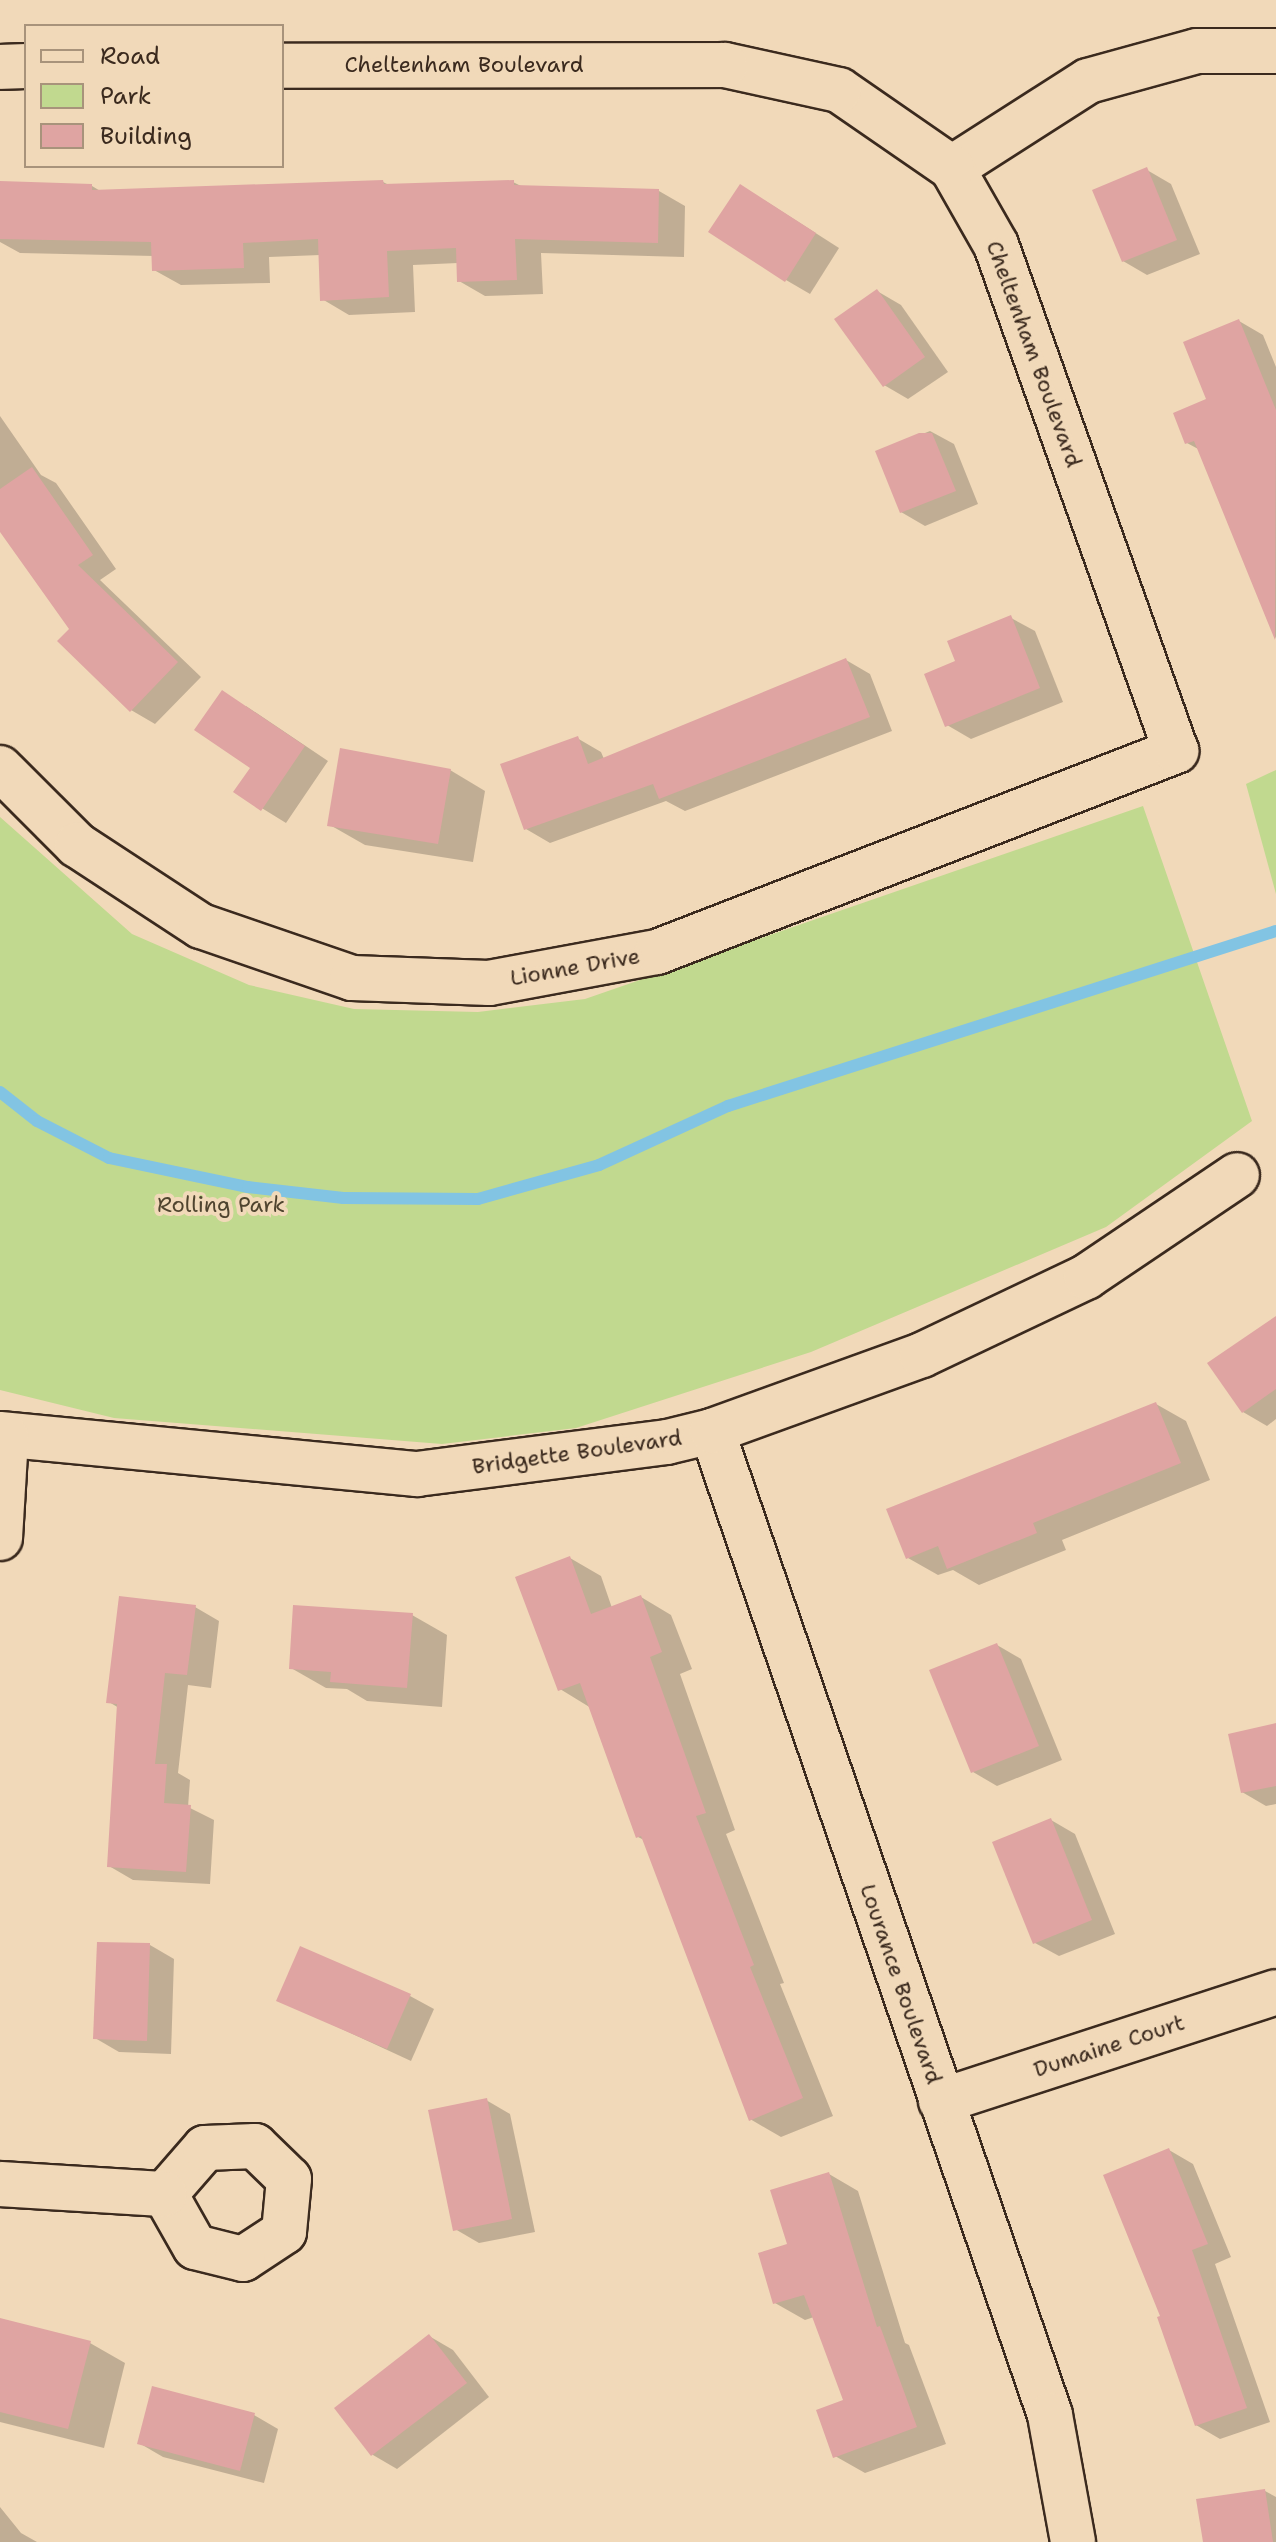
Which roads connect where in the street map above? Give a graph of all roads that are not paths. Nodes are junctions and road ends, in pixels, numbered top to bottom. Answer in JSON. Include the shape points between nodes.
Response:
{"nodes":[{"id":1,"x":1276,"y":51,"type":"edge"},
{"id":2,"x":24,"y":66,"type":"edge"},
{"id":3,"x":284,"y":66,"type":"edge"},
{"id":4,"x":0,"y":67,"type":"edge"},
{"id":5,"x":952,"y":168,"type":"junction"},
{"id":6,"x":1176,"y":751,"type":"joint"},
{"id":7,"x":0,"y":768,"type":"edge"},
{"id":8,"x":1237,"y":1175,"type":"dead end"},
{"id":9,"x":712,"y":1431,"type":"junction"},
{"id":10,"x":3,"y":1435,"type":"edge"},
{"id":11,"x":0,"y":1538,"type":"edge"},
{"id":12,"x":1276,"y":1992,"type":"edge"},
{"id":13,"x":941,"y":2101,"type":"junction"},
{"id":14,"x":0,"y":2184,"type":"edge"},
{"id":15,"x":165,"y":2194,"type":"dead end"},
{"id":16,"x":1073,"y":2542,"type":"edge"}],
"edges":[{"from":1,"to":5,"type":"street","via":[[1197,51],[1088,81]]},
{"from":2,"to":4,"type":"street"},
{"from":3,"to":5,"type":"street","name":"Cheltenham Boulevard","via":[[725,65],[839,90]]},
{"from":5,"to":6,"type":"street","name":"Cheltenham Boulevard","via":[[996,245]]},
{"from":6,"to":7,"type":"street","name":"Lionne Drive","via":[[657,952],[489,983],[352,978],[201,926],[77,845]]},
{"from":8,"to":9,"type":"street","name":"Bridgette Boulevard","via":[[1086,1277],[922,1355]]},
{"from":9,"to":10,"type":"street","name":"Bridgette Boulevard","via":[[667,1442],[417,1474]]},
{"from":9,"to":13,"type":"street","name":"Lourance Boulevard"},
{"from":10,"to":11,"type":"street"},
{"from":12,"to":13,"type":"street","name":"Dumaine Court"},
{"from":13,"to":16,"type":"street","name":"Lourance Boulevard","via":[[1050,2415]]},
{"from":14,"to":15,"type":"street"}]}
